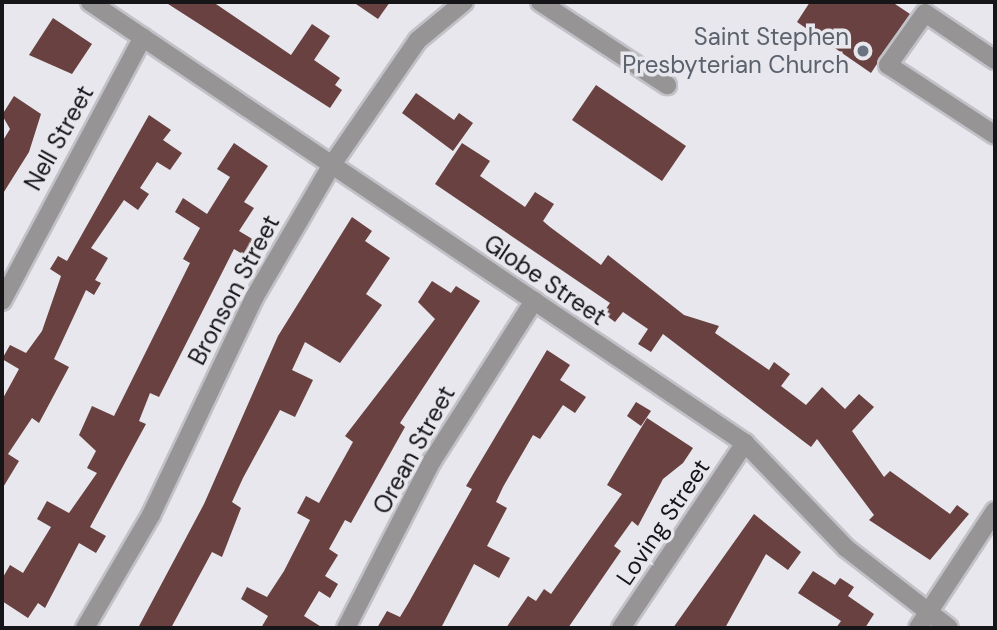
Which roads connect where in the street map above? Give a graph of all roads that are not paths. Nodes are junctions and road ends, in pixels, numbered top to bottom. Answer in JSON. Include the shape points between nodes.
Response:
{"nodes":[{"id":1,"x":90,"y":2,"type":"edge"},
{"id":2,"x":464,"y":2,"type":"edge"},
{"id":3,"x":540,"y":2,"type":"edge"},
{"id":4,"x":143,"y":37,"type":"junction"},
{"id":5,"x":995,"y":60,"type":"edge"},
{"id":6,"x":667,"y":85,"type":"dead end"},
{"id":7,"x":992,"y":126,"type":"edge"},
{"id":8,"x":331,"y":166,"type":"junction"},
{"id":9,"x":2,"y":300,"type":"edge"},
{"id":10,"x":534,"y":301,"type":"junction"},
{"id":11,"x":745,"y":443,"type":"junction"},
{"id":12,"x":995,"y":511,"type":"edge"},
{"id":13,"x":923,"y":621,"type":"edge"},
{"id":14,"x":85,"y":628,"type":"edge"},
{"id":15,"x":346,"y":628,"type":"edge"},
{"id":16,"x":621,"y":628,"type":"edge"},
{"id":17,"x":948,"y":628,"type":"edge"}],
"edges":[{"from":1,"to":4,"type":"street","name":"Globe Street"},
{"from":2,"to":8,"type":"street","name":"Bronson Street","via":[[418,40]]},
{"from":3,"to":6,"type":"street"},
{"from":4,"to":8,"type":"street","name":"Globe Street"},
{"from":4,"to":9,"type":"street","name":"Nell Street"},
{"from":5,"to":7,"type":"street","via":[[925,13],[888,65]]},
{"from":8,"to":10,"type":"street","name":"Globe Street"},
{"from":8,"to":14,"type":"street","name":"Bronson Street","via":[[254,298],[151,515]]},
{"from":10,"to":11,"type":"street","name":"Globe Street"},
{"from":10,"to":15,"type":"street","name":"Orean Street","via":[[432,461]]},
{"from":11,"to":13,"type":"street","name":"Globe Street"},
{"from":11,"to":16,"type":"street","name":"Loving Street"},
{"from":12,"to":13,"type":"street"},
{"from":13,"to":17,"type":"street","name":"Globe Street"}]}
